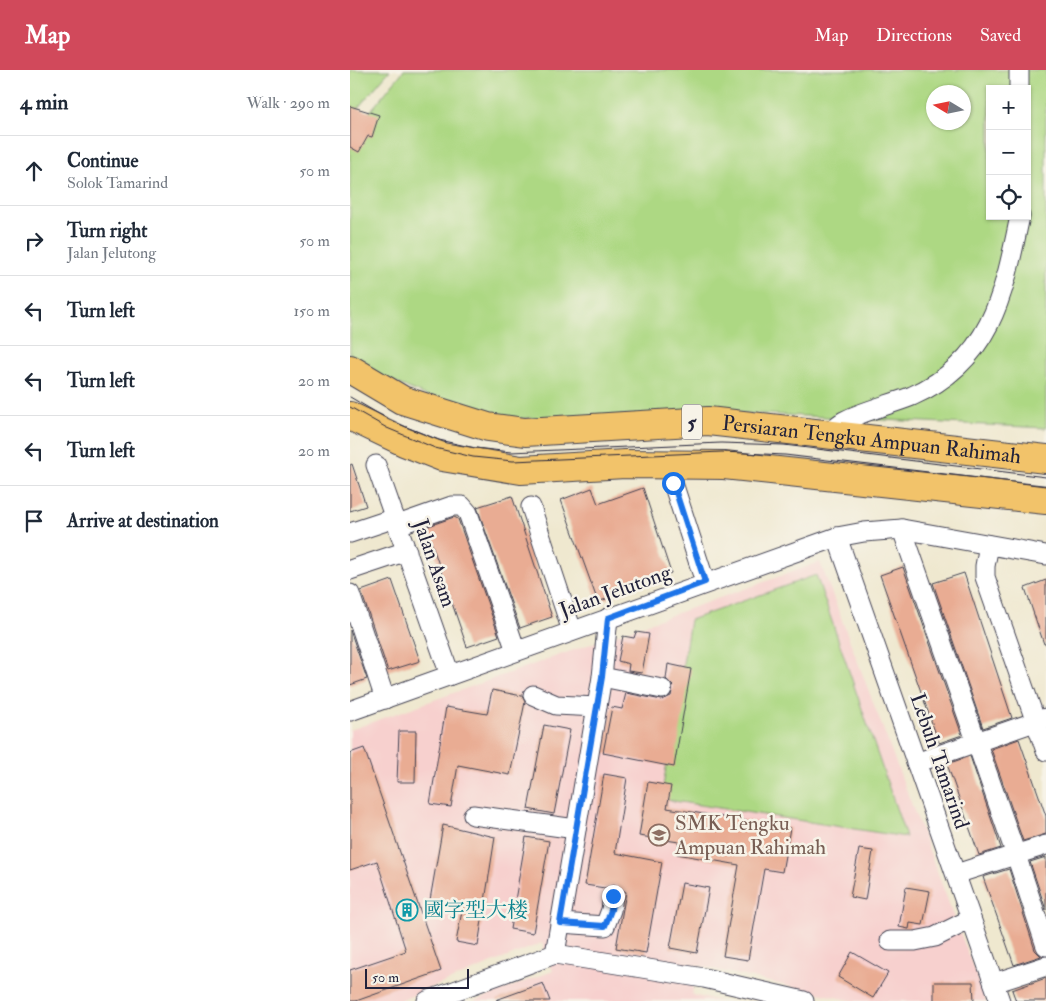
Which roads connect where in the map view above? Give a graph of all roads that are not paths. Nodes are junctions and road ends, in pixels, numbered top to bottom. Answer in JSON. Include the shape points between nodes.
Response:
{"nodes":[{"id":1,"x":1019,"y":70,"type":"edge"},
{"id":2,"x":1019,"y":85,"type":"edge"},
{"id":3,"x":1019,"y":220,"type":"edge"},
{"id":4,"x":350,"y":370,"type":"edge"},
{"id":5,"x":350,"y":416,"type":"edge"},
{"id":6,"x":826,"y":436,"type":"junction"},
{"id":7,"x":1046,"y":459,"type":"edge"},
{"id":8,"x":376,"y":465,"type":"dead end"},
{"id":9,"x":673,"y":483,"type":"dead end"},
{"id":10,"x":1046,"y":500,"type":"edge"},
{"id":11,"x":531,"y":507,"type":"dead end"},
{"id":12,"x":396,"y":522,"type":"junction"},
{"id":13,"x":902,"y":529,"type":"junction"},
{"id":14,"x":350,"y":533,"type":"edge"},
{"id":15,"x":837,"y":537,"type":"junction"},
{"id":16,"x":989,"y":545,"type":"junction"},
{"id":17,"x":407,"y":551,"type":"junction"},
{"id":18,"x":1046,"y":555,"type":"edge"},
{"id":19,"x":350,"y":570,"type":"edge"},
{"id":20,"x":705,"y":582,"type":"junction"},
{"id":21,"x":350,"y":594,"type":"edge"},
{"id":22,"x":608,"y":618,"type":"junction"},
{"id":23,"x":572,"y":631,"type":"junction"},
{"id":24,"x":356,"y":635,"type":"edge"},
{"id":25,"x":516,"y":651,"type":"junction"},
{"id":26,"x":450,"y":675,"type":"junction"},
{"id":27,"x":602,"y":677,"type":"junction"},
{"id":28,"x":662,"y":689,"type":"dead end"},
{"id":29,"x":533,"y":695,"type":"dead end"},
{"id":30,"x":385,"y":699,"type":"junction"},
{"id":31,"x":597,"y":707,"type":"junction"},
{"id":32,"x":350,"y":711,"type":"edge"},
{"id":33,"x":1041,"y":720,"type":"edge"},
{"id":34,"x":976,"y":742,"type":"junction"},
{"id":35,"x":1046,"y":751,"type":"edge"},
{"id":36,"x":916,"y":763,"type":"junction"},
{"id":37,"x":473,"y":815,"type":"dead end"},
{"id":38,"x":576,"y":829,"type":"junction"},
{"id":39,"x":1046,"y":845,"type":"edge"},
{"id":40,"x":1016,"y":855,"type":"junction"},
{"id":41,"x":956,"y":874,"type":"junction"},
{"id":42,"x":613,"y":896,"type":"dead end"},
{"id":43,"x":971,"y":919,"type":"junction"},
{"id":44,"x":560,"y":923,"type":"junction"},
{"id":45,"x":890,"y":941,"type":"dead end"},
{"id":46,"x":1046,"y":946,"type":"edge"},
{"id":47,"x":554,"y":954,"type":"junction"},
{"id":48,"x":1046,"y":966,"type":"edge"},
{"id":49,"x":997,"y":992,"type":"edge"},
{"id":50,"x":427,"y":1001,"type":"edge"},
{"id":51,"x":804,"y":1001,"type":"edge"}],
"edges":[{"from":1,"to":2,"type":"street"},
{"from":3,"to":6,"type":"street","via":[[1006,282],[993,318],[974,351],[922,392],[843,422]]},
{"from":4,"to":6,"type":"highway","name":"Persiaran Tengku Ampuan Rahimah","number":"5","via":[[402,400],[488,427],[516,431],[708,421]]},
{"from":5,"to":10,"type":"highway","name":"Persiaran Tengku Ampuan Rahimah","number":"5","via":[[442,456],[522,470],[625,464],[724,465]]},
{"from":6,"to":7,"type":"highway","name":"Persiaran Tengku Ampuan Rahimah","number":"5"},
{"from":8,"to":12,"type":"street","name":"Jalan Asam"},
{"from":9,"to":20,"type":"street"},
{"from":11,"to":23,"type":"street"},
{"from":12,"to":14,"type":"street"},
{"from":12,"to":17,"type":"street","name":"Jalan Asam"},
{"from":12,"to":25,"type":"street","via":[[462,506],[468,513]]},
{"from":13,"to":15,"type":"street","name":"Jalan Jelutong"},
{"from":13,"to":16,"type":"street","name":"Jalan Jelutong"},
{"from":13,"to":34,"type":"street"},
{"from":15,"to":20,"type":"street","name":"Jalan Jelutong"},
{"from":15,"to":36,"type":"street","name":"Lebuh Tamarind"},
{"from":16,"to":18,"type":"street","name":"Jalan Jelutong"},
{"from":16,"to":33,"type":"street","via":[[985,577]]},
{"from":17,"to":19,"type":"street"},
{"from":17,"to":26,"type":"street","name":"Jalan Asam"},
{"from":20,"to":22,"type":"street","name":"Jalan Jelutong"},
{"from":21,"to":24,"type":"street"},
{"from":22,"to":23,"type":"street","name":"Jalan Jelutong"},
{"from":22,"to":27,"type":"street"},
{"from":23,"to":25,"type":"street","name":"Jalan Jelutong"},
{"from":24,"to":30,"type":"street"},
{"from":25,"to":26,"type":"street","name":"Jalan Jelutong"},
{"from":26,"to":30,"type":"street","name":"Jalan Jelutong"},
{"from":27,"to":28,"type":"street"},
{"from":27,"to":31,"type":"street"},
{"from":29,"to":31,"type":"street","via":[[556,705]]},
{"from":30,"to":32,"type":"street","name":"Jalan Jelutong"},
{"from":31,"to":38,"type":"street"},
{"from":33,"to":34,"type":"street"},
{"from":33,"to":35,"type":"street"},
{"from":34,"to":36,"type":"street"},
{"from":34,"to":40,"type":"street"},
{"from":36,"to":41,"type":"street","name":"Lebuh Tamarind"},
{"from":37,"to":38,"type":"street"},
{"from":38,"to":44,"type":"street"},
{"from":39,"to":40,"type":"street"},
{"from":40,"to":41,"type":"street"},
{"from":40,"to":46,"type":"street"},
{"from":41,"to":43,"type":"street","name":"Lebuh Tamarind"},
{"from":42,"to":44,"type":"street","via":[[605,926]]},
{"from":43,"to":45,"type":"street","via":[[935,937]]},
{"from":43,"to":49,"type":"street","name":"Lebuh Tamarind"},
{"from":44,"to":47,"type":"street"},
{"from":47,"to":50,"type":"street"},
{"from":47,"to":51,"type":"street","via":[[704,978]]},
{"from":48,"to":49,"type":"street"}]}
